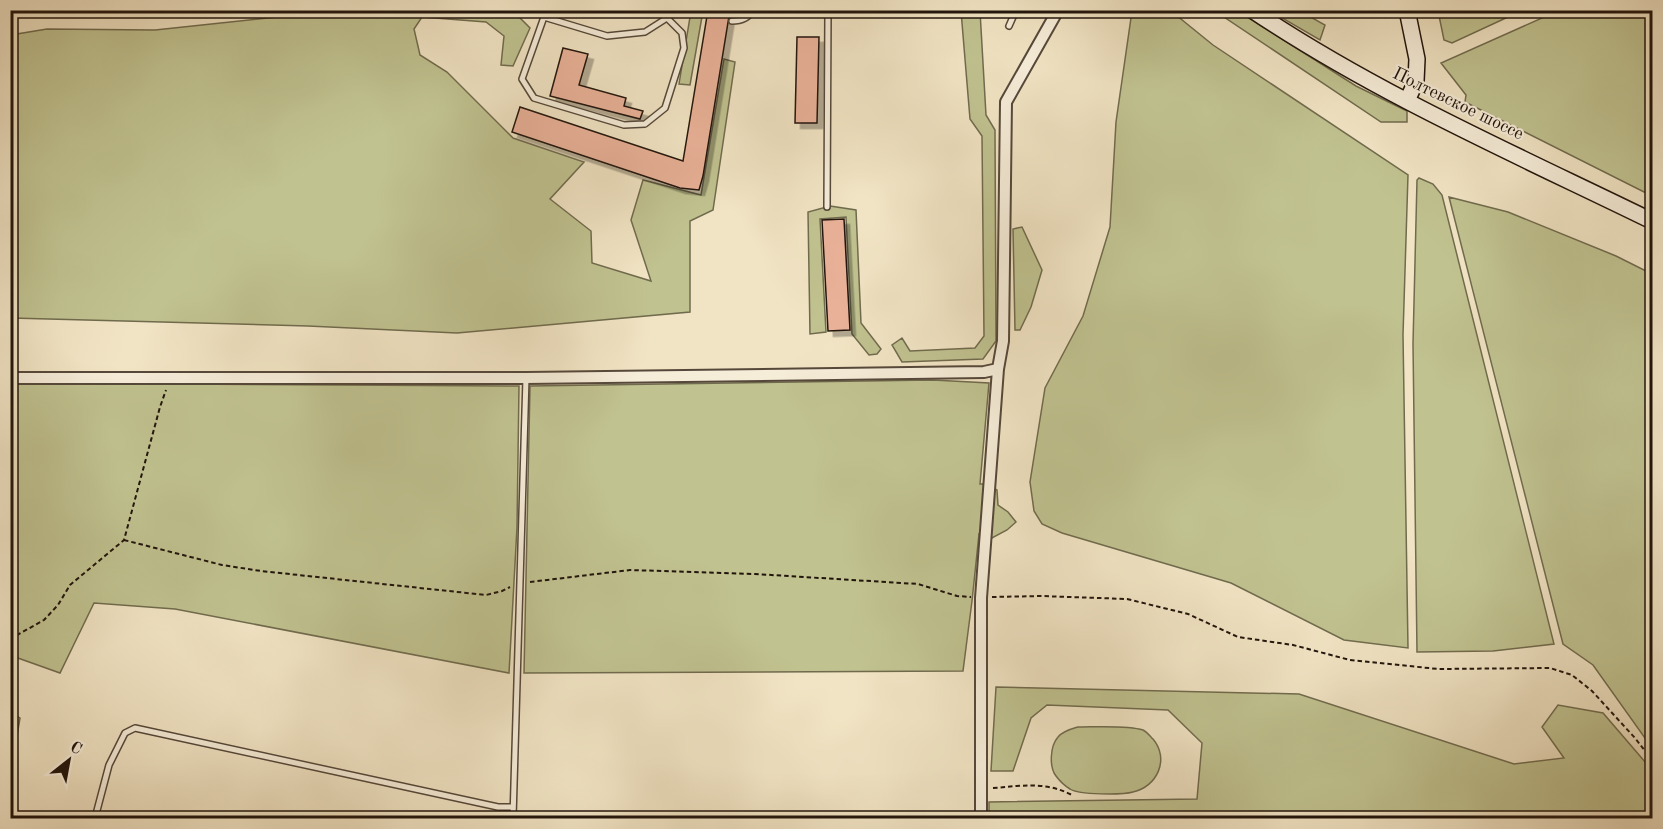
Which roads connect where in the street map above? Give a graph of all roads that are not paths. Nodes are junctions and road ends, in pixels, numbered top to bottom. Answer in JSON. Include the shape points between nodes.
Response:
{"nodes":[{"id":1,"x":664,"y":10,"type":"edge"},
{"id":2,"x":753,"y":10,"type":"edge"},
{"id":3,"x":828,"y":10,"type":"edge"},
{"id":4,"x":1016,"y":10,"type":"edge"},
{"id":5,"x":1058,"y":10,"type":"edge"},
{"id":6,"x":1252,"y":10,"type":"edge"},
{"id":7,"x":1407,"y":10,"type":"edge"},
{"id":8,"x":543,"y":14,"type":"edge"},
{"id":9,"x":667,"y":18,"type":"junction"},
{"id":10,"x":732,"y":21,"type":"dead end"},
{"id":11,"x":1009,"y":26,"type":"dead end"},
{"id":12,"x":1407,"y":101,"type":"junction"},
{"id":13,"x":827,"y":207,"type":"dead end"},
{"id":14,"x":1653,"y":221,"type":"edge"},
{"id":15,"x":998,"y":369,"type":"junction"},
{"id":16,"x":10,"y":378,"type":"edge"},
{"id":17,"x":526,"y":378,"type":"junction"},
{"id":18,"x":513,"y":807,"type":"junction"},
{"id":19,"x":95,"y":819,"type":"edge"},
{"id":20,"x":513,"y":819,"type":"edge"},
{"id":21,"x":981,"y":819,"type":"edge"}],
"edges":[{"from":1,"to":9,"type":"lane"},
{"from":2,"to":10,"type":"lane","via":[[741,21]]},
{"from":3,"to":13,"type":"lane"},
{"from":4,"to":11,"type":"lane"},
{"from":5,"to":15,"type":"street","via":[[1006,102],[1003,341]]},
{"from":6,"to":12,"type":"street","name":"Полтевское шоссе","via":[[1331,60]]},
{"from":7,"to":12,"type":"street","via":[[1417,59],[1416,81]]},
{"from":8,"to":9,"type":"lane","via":[[607,36],[645,32]]},
{"from":8,"to":9,"type":"lane","via":[[522,78],[534,98],[624,125],[645,124],[665,108],[684,48],[682,33]]},
{"from":12,"to":14,"type":"street","name":"Полтевское шоссе"},
{"from":15,"to":17,"type":"street"},
{"from":15,"to":21,"type":"street","via":[[981,598]]},
{"from":16,"to":17,"type":"street"},
{"from":17,"to":18,"type":"lane"},
{"from":18,"to":19,"type":"lane","via":[[498,807],[135,728],[125,734],[109,765]]},
{"from":18,"to":20,"type":"lane"}]}
